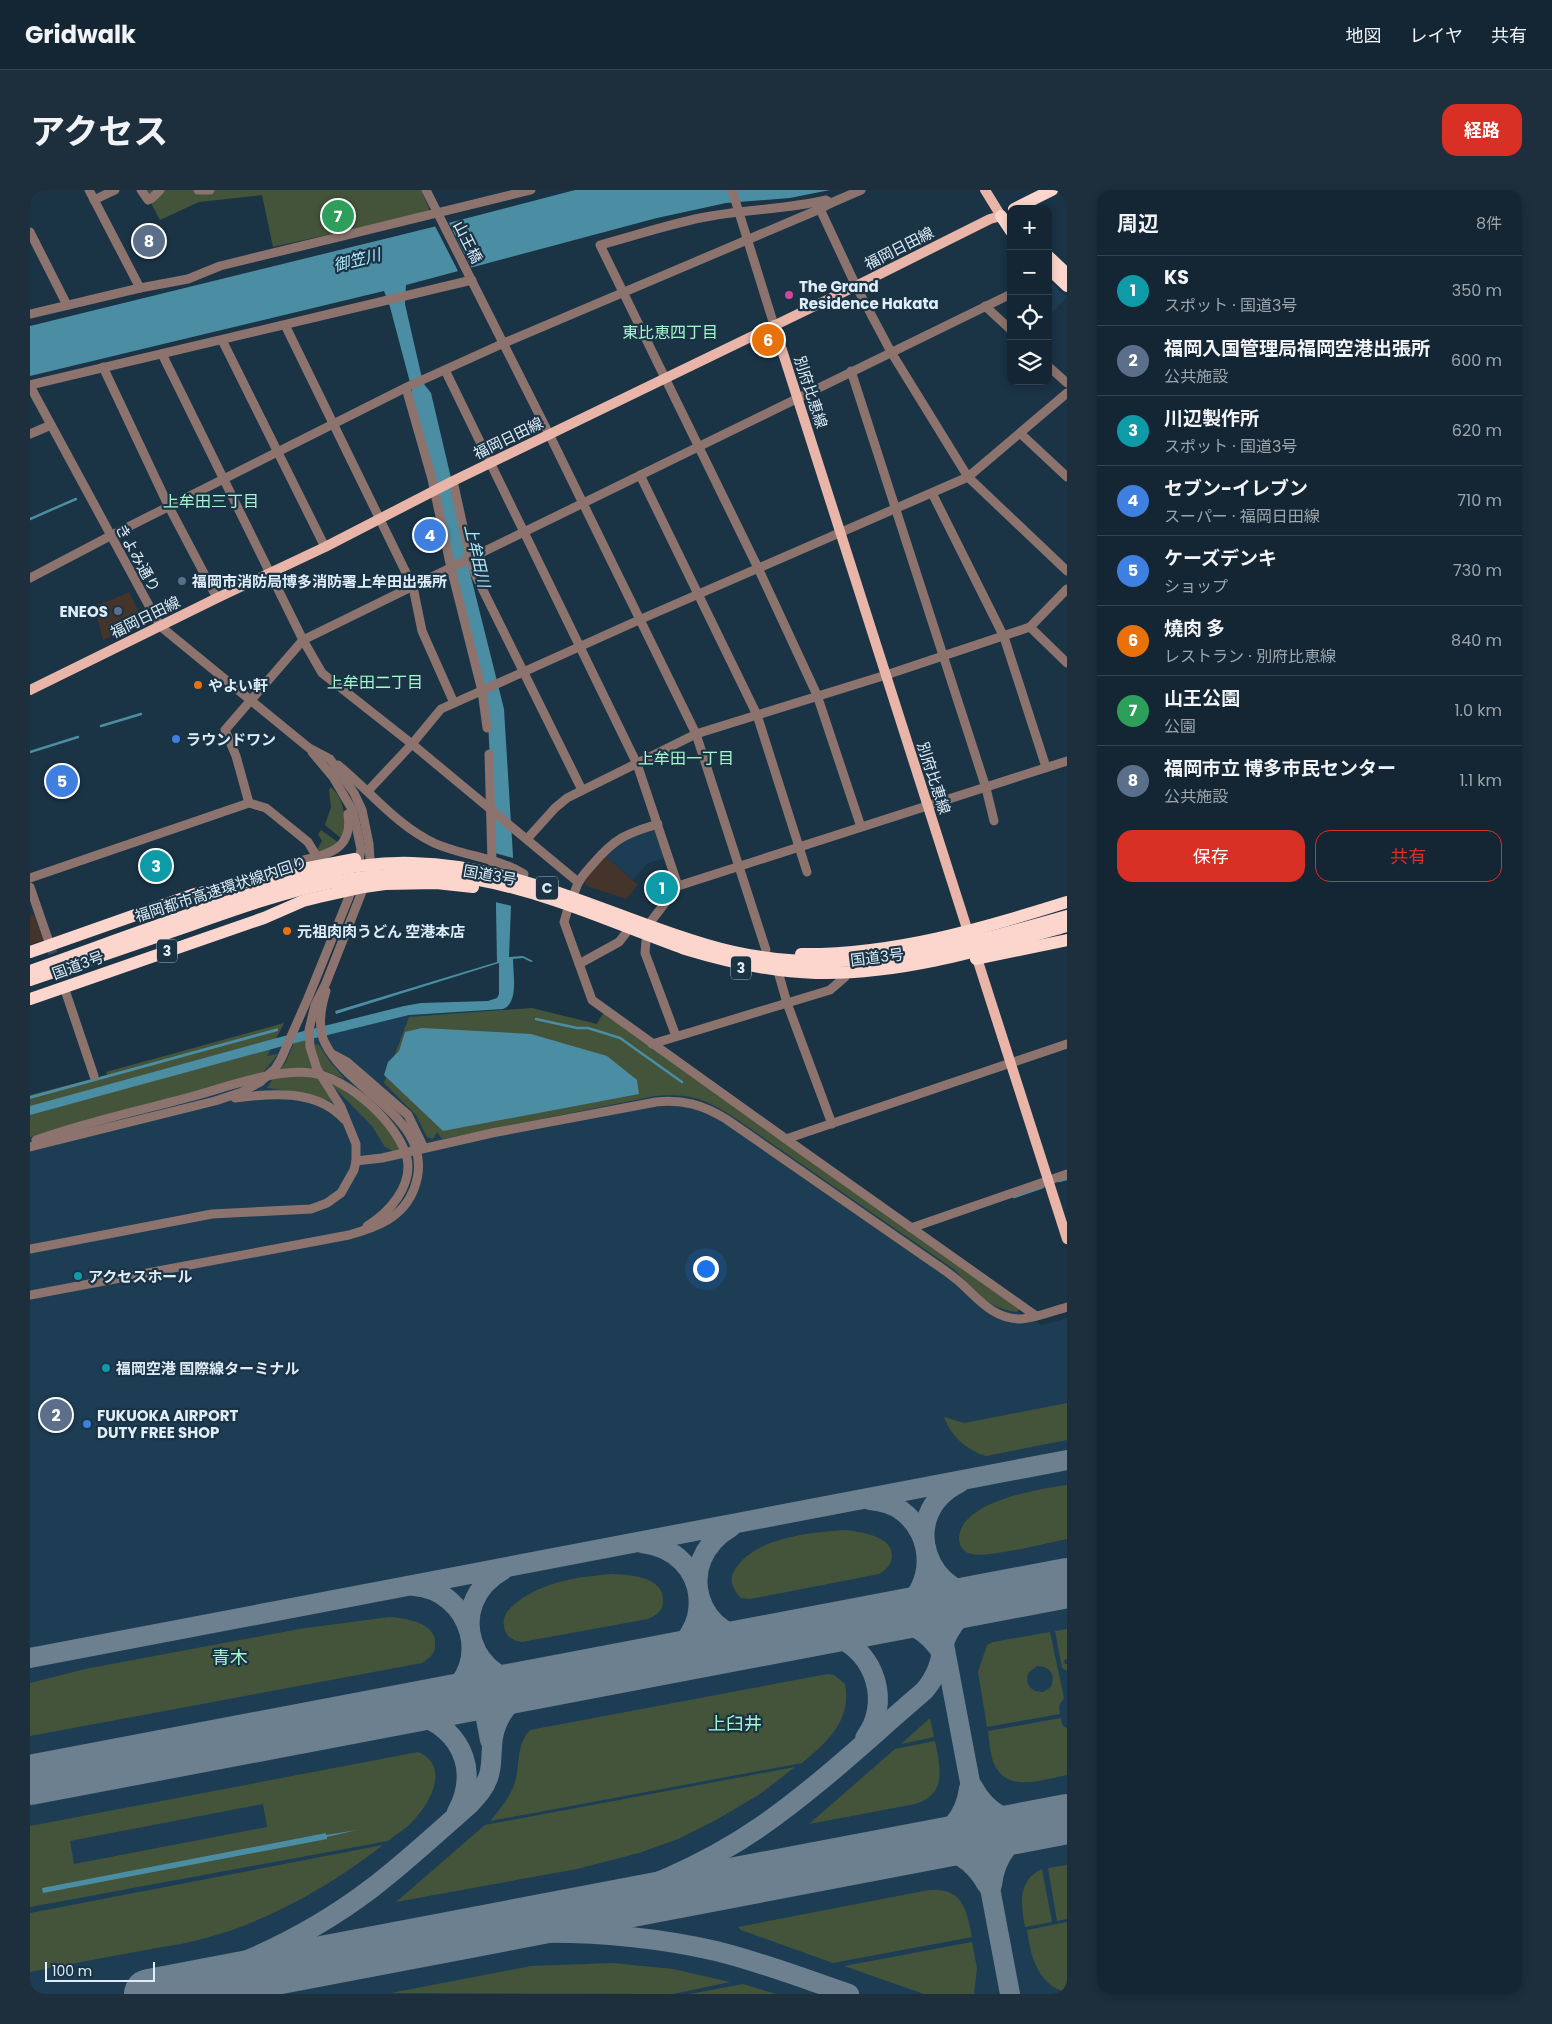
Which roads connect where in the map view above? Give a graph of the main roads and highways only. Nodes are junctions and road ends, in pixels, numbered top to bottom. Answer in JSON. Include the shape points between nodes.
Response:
{"nodes":[{"id":1,"x":985,"y":190,"type":"edge"},
{"id":2,"x":1052,"y":190,"type":"edge"},
{"id":3,"x":1022,"y":205,"type":"edge"},
{"id":4,"x":1007,"y":216,"type":"edge"},
{"id":5,"x":1058,"y":271,"type":"edge"},
{"id":6,"x":1067,"y":286,"type":"edge"},
{"id":7,"x":774,"y":325,"type":"junction"},
{"id":8,"x":30,"y":690,"type":"edge"},
{"id":9,"x":222,"y":889,"type":"junction"},
{"id":10,"x":259,"y":896,"type":"junction"},
{"id":11,"x":303,"y":901,"type":"junction"},
{"id":12,"x":1067,"y":902,"type":"edge"},
{"id":13,"x":1067,"y":907,"type":"edge"},
{"id":14,"x":1038,"y":911,"type":"junction"},
{"id":15,"x":202,"y":915,"type":"junction"},
{"id":16,"x":1067,"y":916,"type":"edge"},
{"id":17,"x":1067,"y":926,"type":"edge"},
{"id":18,"x":968,"y":932,"type":"junction"},
{"id":19,"x":1067,"y":940,"type":"edge"},
{"id":20,"x":30,"y":952,"type":"edge"},
{"id":21,"x":977,"y":958,"type":"junction"},
{"id":22,"x":30,"y":960,"type":"edge"},
{"id":23,"x":30,"y":970,"type":"edge"},
{"id":24,"x":30,"y":980,"type":"edge"},
{"id":25,"x":46,"y":983,"type":"junction"},
{"id":26,"x":30,"y":989,"type":"edge"},
{"id":27,"x":30,"y":993,"type":"edge"},
{"id":28,"x":30,"y":999,"type":"edge"},
{"id":29,"x":1067,"y":1239,"type":"edge"}],
"edges":[{"from":1,"to":4,"type":"main road"},
{"from":2,"to":3,"type":"highway"},
{"from":4,"to":7,"type":"main road","name":"福岡日田線","via":[[990,219]]},
{"from":5,"to":6,"type":"highway"},
{"from":7,"to":8,"type":"main road","name":"福岡日田線"},
{"from":7,"to":18,"type":"main road","name":"別府比恵線"},
{"from":9,"to":18,"type":"highway","name":"国道3号","number":"3","via":[[266,876],[366,858],[493,863],[576,887],[652,920],[713,939],[766,950],[798,954],[846,952],[904,946]]},
{"from":9,"to":20,"type":"highway","name":"国道3号","number":"3","via":[[196,894]]},
{"from":9,"to":22,"type":"highway","via":[[184,907]]},
{"from":10,"to":15,"type":"highway","number":"C"},
{"from":10,"to":16,"type":"highway","name":"福岡都市高速環状線内回り","number":"C","via":[[297,879],[349,868],[389,863],[450,865],[495,872],[534,883],[711,946],[749,955],[816,963],[870,960],[935,950]]},
{"from":10,"to":17,"type":"highway","number":"C","via":[[352,878],[412,873],[449,875],[521,890],[708,956],[771,969],[816,973],[870,970],[937,960]]},
{"from":11,"to":21,"type":"highway","name":"国道3号","number":"3","via":[[364,886],[436,884],[494,890],[706,960],[779,975],[845,977],[884,974]]},
{"from":11,"to":25,"type":"highway","via":[[293,900],[252,913]]},
{"from":11,"to":28,"type":"highway","name":"国道3号","number":"3","via":[[264,918]]},
{"from":12,"to":14,"type":"highway","name":"国道3号","number":"3"},
{"from":13,"to":14,"type":"highway"},
{"from":14,"to":18,"type":"highway","name":"国道3号","number":"3"},
{"from":15,"to":23,"type":"highway","name":"福岡都市高速環状線内回り","number":"C"},
{"from":15,"to":24,"type":"highway","number":"C"},
{"from":18,"to":21,"type":"main road","name":"別府比恵線"},
{"from":19,"to":21,"type":"highway","name":"国道3号","number":"3"},
{"from":21,"to":29,"type":"main road","name":"別府比恵線"},
{"from":25,"to":26,"type":"highway"},
{"from":25,"to":27,"type":"highway"}]}
